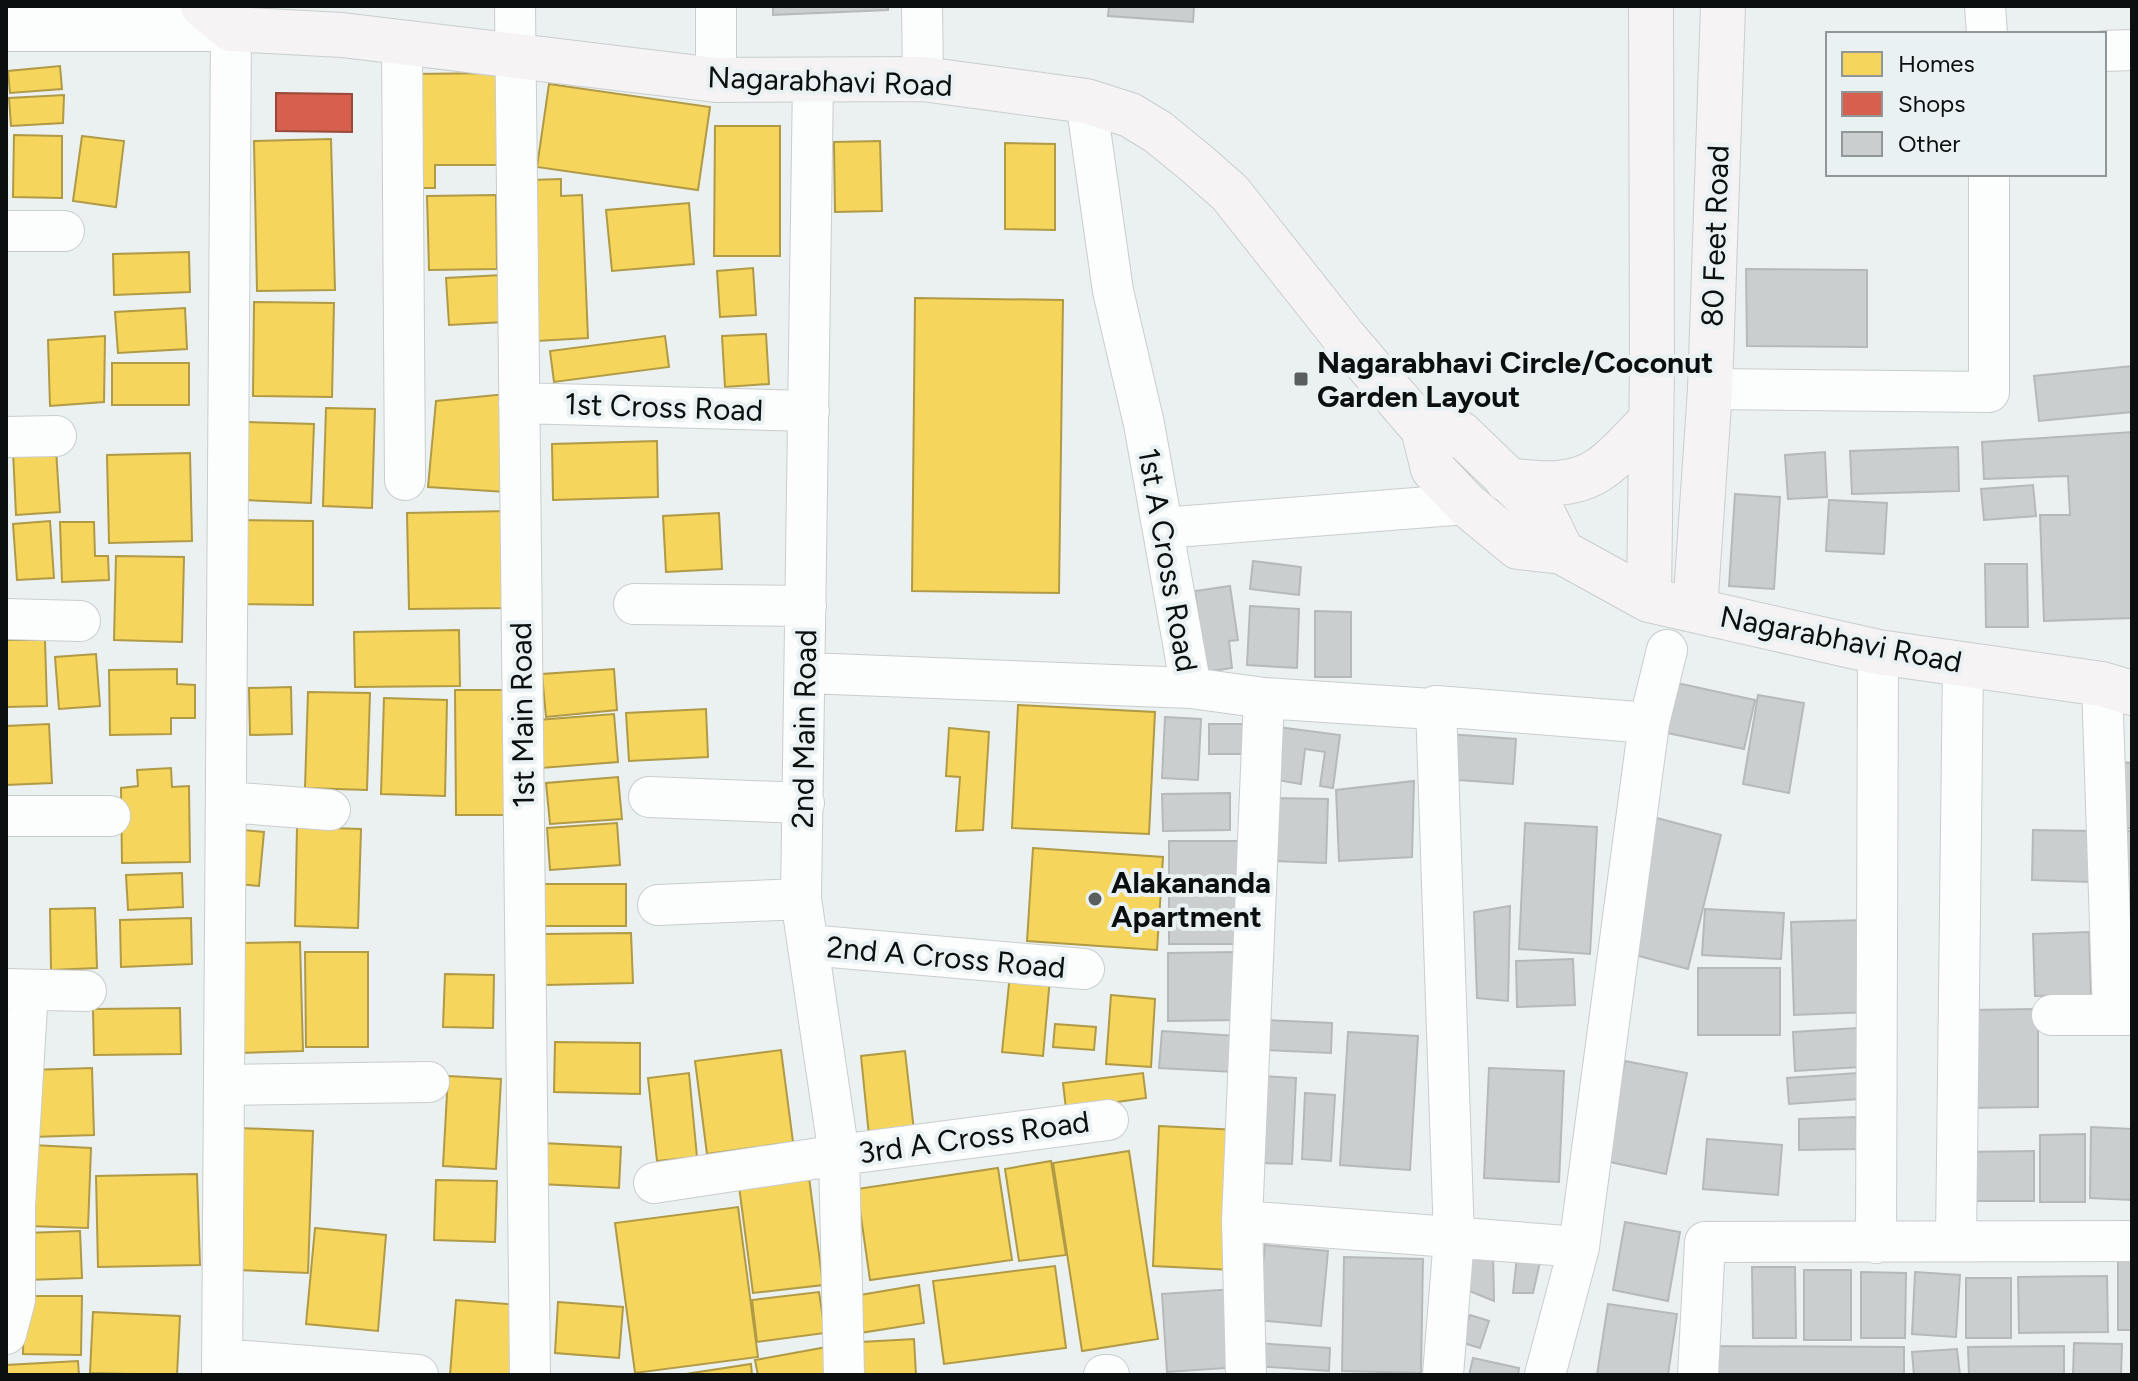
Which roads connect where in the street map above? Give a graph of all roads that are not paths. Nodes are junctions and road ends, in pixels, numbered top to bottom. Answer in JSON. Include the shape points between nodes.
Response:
{"nodes":[{"id":1,"x":515,"y":6,"type":"edge"},
{"id":2,"x":716,"y":6,"type":"edge"},
{"id":3,"x":922,"y":6,"type":"edge"},
{"id":4,"x":1651,"y":6,"type":"edge"},
{"id":5,"x":1723,"y":6,"type":"edge"},
{"id":6,"x":1985,"y":6,"type":"edge"},
{"id":7,"x":217,"y":18,"type":"edge"},
{"id":8,"x":342,"y":21,"type":"edge"},
{"id":9,"x":6,"y":29,"type":"edge"},
{"id":10,"x":1987,"y":32,"type":"edge"},
{"id":11,"x":402,"y":43,"type":"junction"},
{"id":12,"x":2132,"y":50,"type":"edge"},
{"id":13,"x":2106,"y":51,"type":"edge"},
{"id":14,"x":514,"y":55,"type":"junction"},
{"id":15,"x":923,"y":79,"type":"junction"},
{"id":16,"x":716,"y":80,"type":"junction"},
{"id":17,"x":813,"y":80,"type":"junction"},
{"id":18,"x":1086,"y":101,"type":"junction"},
{"id":19,"x":1989,"y":176,"type":"edge"},
{"id":20,"x":6,"y":231,"type":"edge"},
{"id":21,"x":64,"y":231,"type":"dead end"},
{"id":22,"x":1710,"y":389,"type":"junction"},
{"id":23,"x":519,"y":403,"type":"junction"},
{"id":24,"x":809,"y":411,"type":"junction"},
{"id":25,"x":1651,"y":420,"type":"junction"},
{"id":26,"x":1423,"y":429,"type":"junction"},
{"id":27,"x":56,"y":436,"type":"dead end"},
{"id":28,"x":6,"y":437,"type":"edge"},
{"id":29,"x":405,"y":480,"type":"dead end"},
{"id":30,"x":1507,"y":480,"type":"junction"},
{"id":31,"x":1466,"y":504,"type":"junction"},
{"id":32,"x":1163,"y":528,"type":"junction"},
{"id":33,"x":1562,"y":552,"type":"junction"},
{"id":34,"x":1649,"y":600,"type":"junction"},
{"id":35,"x":634,"y":604,"type":"dead end"},
{"id":36,"x":806,"y":606,"type":"junction"},
{"id":37,"x":1695,"y":610,"type":"junction"},
{"id":38,"x":6,"y":619,"type":"edge"},
{"id":39,"x":80,"y":621,"type":"dead end"},
{"id":40,"x":1667,"y":650,"type":"junction"},
{"id":41,"x":1878,"y":652,"type":"junction"},
{"id":42,"x":1963,"y":664,"type":"junction"},
{"id":43,"x":806,"y":673,"type":"junction"},
{"id":44,"x":1191,"y":688,"type":"junction"},
{"id":45,"x":2117,"y":688,"type":"edge"},
{"id":46,"x":1264,"y":698,"type":"junction"},
{"id":47,"x":1436,"y":706,"type":"junction"},
{"id":48,"x":1649,"y":723,"type":"junction"},
{"id":49,"x":649,"y":797,"type":"dead end"},
{"id":50,"x":226,"y":802,"type":"junction"},
{"id":51,"x":804,"y":803,"type":"junction"},
{"id":52,"x":330,"y":810,"type":"dead end"},
{"id":53,"x":6,"y":816,"type":"edge"},
{"id":54,"x":110,"y":816,"type":"dead end"},
{"id":55,"x":801,"y":899,"type":"junction"},
{"id":56,"x":658,"y":905,"type":"dead end"},
{"id":57,"x":808,"y":945,"type":"junction"},
{"id":58,"x":1084,"y":969,"type":"dead end"},
{"id":59,"x":17,"y":990,"type":"edge"},
{"id":60,"x":86,"y":991,"type":"dead end"},
{"id":61,"x":2052,"y":1015,"type":"dead end"},
{"id":62,"x":2123,"y":1015,"type":"edge"},
{"id":63,"x":429,"y":1082,"type":"dead end"},
{"id":64,"x":224,"y":1085,"type":"junction"},
{"id":65,"x":1108,"y":1120,"type":"dead end"},
{"id":66,"x":839,"y":1155,"type":"junction"},
{"id":67,"x":654,"y":1183,"type":"dead end"},
{"id":68,"x":11,"y":1205,"type":"edge"},
{"id":69,"x":1242,"y":1221,"type":"junction"},
{"id":70,"x":1454,"y":1238,"type":"junction"},
{"id":71,"x":1956,"y":1240,"type":"junction"},
{"id":72,"x":2132,"y":1241,"type":"edge"},
{"id":73,"x":1876,"y":1243,"type":"junction"},
{"id":74,"x":1579,"y":1247,"type":"junction"},
{"id":75,"x":6,"y":1334,"type":"edge"},
{"id":76,"x":222,"y":1367,"type":"edge"},
{"id":77,"x":418,"y":1375,"type":"edge"},
{"id":78,"x":530,"y":1375,"type":"edge"},
{"id":79,"x":844,"y":1375,"type":"edge"},
{"id":80,"x":1246,"y":1375,"type":"edge"},
{"id":81,"x":1443,"y":1375,"type":"edge"},
{"id":82,"x":1545,"y":1375,"type":"edge"},
{"id":83,"x":1698,"y":1375,"type":"edge"}],
"edges":[{"from":1,"to":14,"type":"street","name":"1st Main Road"},
{"from":2,"to":16,"type":"street"},
{"from":3,"to":15,"type":"street"},
{"from":4,"to":25,"type":"main road","name":"80 Feet Road"},
{"from":5,"to":22,"type":"main road","name":"80 Feet Road"},
{"from":6,"to":10,"type":"street"},
{"from":7,"to":8,"type":"main road","name":"Nagarabhavi Road"},
{"from":7,"to":9,"type":"street"},
{"from":7,"to":50,"type":"street"},
{"from":8,"to":11,"type":"main road","name":"Nagarabhavi Road"},
{"from":11,"to":14,"type":"main road","name":"Nagarabhavi Road"},
{"from":11,"to":29,"type":"street"},
{"from":12,"to":13,"type":"street"},
{"from":14,"to":16,"type":"main road","name":"Nagarabhavi Road"},
{"from":14,"to":23,"type":"street","name":"1st Main Road"},
{"from":15,"to":17,"type":"main road","name":"Nagarabhavi Road"},
{"from":15,"to":18,"type":"main road","name":"Nagarabhavi Road"},
{"from":16,"to":17,"type":"main road","name":"Nagarabhavi Road"},
{"from":17,"to":24,"type":"street","name":"2nd Main Road"},
{"from":18,"to":26,"type":"main road","name":"Nagarabhavi Road","via":[[1130,115],[1158,132],[1230,193]]},
{"from":18,"to":32,"type":"street","name":"1st A Cross Road","via":[[1113,291]]},
{"from":19,"to":22,"type":"street","via":[[1989,392]]},
{"from":20,"to":21,"type":"street"},
{"from":22,"to":37,"type":"main road","name":"80 Feet Road"},
{"from":23,"to":24,"type":"street","name":"1st Cross Road"},
{"from":23,"to":78,"type":"street","name":"1st Main Road"},
{"from":24,"to":36,"type":"street","name":"2nd Main Road"},
{"from":25,"to":30,"type":"main road","via":[[1600,469],[1580,479],[1536,484]]},
{"from":25,"to":34,"type":"main road","name":"80 Feet Road"},
{"from":26,"to":30,"type":"main road","via":[[1460,433]]},
{"from":26,"to":31,"type":"main road","name":"Nagarabhavi Road","via":[[1433,469]]},
{"from":27,"to":28,"type":"street"},
{"from":30,"to":33,"type":"main road","via":[[1543,513]]},
{"from":31,"to":32,"type":"street"},
{"from":31,"to":33,"type":"main road","name":"Nagarabhavi Road","via":[[1518,547]]},
{"from":32,"to":44,"type":"street","name":"1st A Cross Road"},
{"from":33,"to":34,"type":"main road","name":"Nagarabhavi Road"},
{"from":34,"to":37,"type":"main road","name":"Nagarabhavi Road"},
{"from":34,"to":40,"type":"street"},
{"from":35,"to":36,"type":"street"},
{"from":36,"to":43,"type":"street","name":"2nd Main Road"},
{"from":37,"to":40,"type":"street"},
{"from":37,"to":41,"type":"main road","name":"Nagarabhavi Road"},
{"from":38,"to":39,"type":"street"},
{"from":40,"to":48,"type":"street"},
{"from":41,"to":42,"type":"main road","name":"Nagarabhavi Road"},
{"from":41,"to":73,"type":"street"},
{"from":42,"to":45,"type":"main road","name":"Nagarabhavi Road"},
{"from":42,"to":71,"type":"street"},
{"from":43,"to":44,"type":"street","name":"1st A Cross Road"},
{"from":43,"to":51,"type":"street","name":"2nd Main Road"},
{"from":44,"to":46,"type":"street"},
{"from":45,"to":62,"type":"street"},
{"from":46,"to":47,"type":"street"},
{"from":46,"to":69,"type":"street"},
{"from":47,"to":48,"type":"street"},
{"from":47,"to":70,"type":"street"},
{"from":48,"to":74,"type":"street"},
{"from":49,"to":51,"type":"street"},
{"from":50,"to":52,"type":"street"},
{"from":50,"to":64,"type":"street"},
{"from":51,"to":55,"type":"street","name":"2nd Main Road"},
{"from":53,"to":54,"type":"street"},
{"from":55,"to":56,"type":"street"},
{"from":55,"to":57,"type":"street","name":"2nd Main Road"},
{"from":57,"to":58,"type":"street","name":"2nd A Cross Road"},
{"from":57,"to":66,"type":"street","name":"2nd Main Road"},
{"from":59,"to":60,"type":"street"},
{"from":59,"to":68,"type":"street"},
{"from":61,"to":62,"type":"street"},
{"from":63,"to":64,"type":"street"},
{"from":64,"to":76,"type":"street"},
{"from":65,"to":66,"type":"street","name":"3rd A Cross Road"},
{"from":66,"to":67,"type":"street","name":"3rd A Cross Road"},
{"from":66,"to":79,"type":"street","name":"2nd Main Road"},
{"from":68,"to":75,"type":"street","via":[[15,1300]]},
{"from":69,"to":70,"type":"street"},
{"from":69,"to":80,"type":"street"},
{"from":70,"to":74,"type":"street"},
{"from":70,"to":81,"type":"street"},
{"from":71,"to":72,"type":"street"},
{"from":71,"to":73,"type":"street"},
{"from":73,"to":83,"type":"street","via":[[1705,1242]]},
{"from":74,"to":82,"type":"street"},
{"from":76,"to":77,"type":"street"}]}
